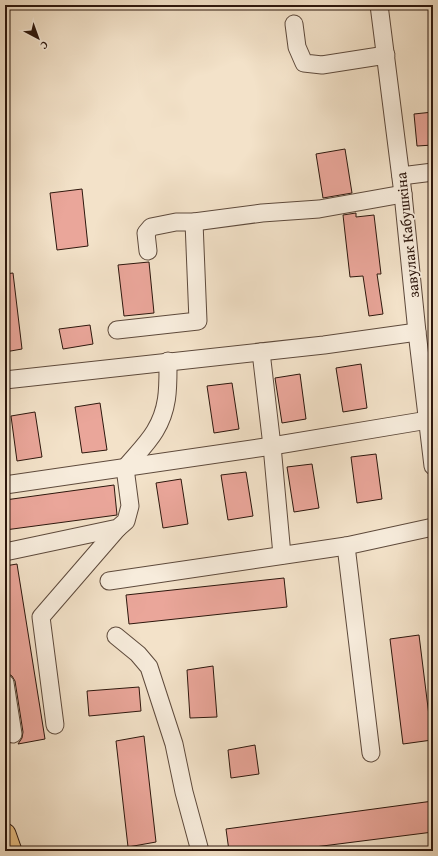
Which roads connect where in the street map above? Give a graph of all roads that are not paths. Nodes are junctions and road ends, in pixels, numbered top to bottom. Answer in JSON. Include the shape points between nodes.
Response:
{"nodes":[{"id":1,"x":379,"y":5,"type":"edge"},
{"id":2,"x":294,"y":24,"type":"dead end"},
{"id":3,"x":386,"y":55,"type":"junction"},
{"id":4,"x":433,"y":172,"type":"edge"},
{"id":5,"x":401,"y":176,"type":"junction"},
{"id":6,"x":403,"y":194,"type":"junction"},
{"id":7,"x":194,"y":222,"type":"junction"},
{"id":8,"x":148,"y":251,"type":"dead end"},
{"id":9,"x":117,"y":330,"type":"dead end"},
{"id":10,"x":417,"y":332,"type":"junction"},
{"id":11,"x":261,"y":352,"type":"junction"},
{"id":12,"x":168,"y":361,"type":"junction"},
{"id":13,"x":427,"y":369,"type":"edge"},
{"id":14,"x":5,"y":380,"type":"edge"},
{"id":15,"x":428,"y":420,"type":"junction"},
{"id":16,"x":272,"y":446,"type":"junction"},
{"id":17,"x":433,"y":466,"type":"edge"},
{"id":18,"x":125,"y":468,"type":"junction"},
{"id":19,"x":5,"y":485,"type":"edge"},
{"id":20,"x":433,"y":527,"type":"edge"},
{"id":21,"x":118,"y":528,"type":"junction"},
{"id":22,"x":346,"y":546,"type":"junction"},
{"id":23,"x":5,"y":552,"type":"edge"},
{"id":24,"x":282,"y":555,"type":"junction"},
{"id":25,"x":109,"y":581,"type":"dead end"},
{"id":26,"x":116,"y":636,"type":"dead end"},
{"id":27,"x":5,"y":683,"type":"edge"},
{"id":28,"x":55,"y":725,"type":"dead end"},
{"id":29,"x":14,"y":734,"type":"dead end"},
{"id":30,"x":370,"y":753,"type":"dead end"},
{"id":31,"x":5,"y":834,"type":"edge"},
{"id":32,"x":11,"y":851,"type":"edge"},
{"id":33,"x":200,"y":851,"type":"edge"}],
"edges":[{"from":1,"to":3,"type":"street","name":"завулак Кабушкіна"},
{"from":2,"to":3,"type":"street","via":[[297,47],[304,63],[322,65]]},
{"from":3,"to":5,"type":"street","name":"завулак Кабушкіна"},
{"from":4,"to":5,"type":"street"},
{"from":5,"to":6,"type":"street","name":"завулак Кабушкіна"},
{"from":6,"to":7,"type":"street","via":[[319,209]]},
{"from":6,"to":10,"type":"street","name":"завулак Кабушкіна"},
{"from":7,"to":8,"type":"street","via":[[176,222],[151,227],[146,233]]},
{"from":7,"to":9,"type":"street","via":[[198,321]]},
{"from":10,"to":11,"type":"street"},
{"from":10,"to":13,"type":"street","name":"завулак Кабушкіна"},
{"from":11,"to":12,"type":"street"},
{"from":11,"to":16,"type":"street"},
{"from":12,"to":14,"type":"street"},
{"from":12,"to":18,"type":"street","via":[[169,391],[163,414],[155,432]]},
{"from":13,"to":15,"type":"street","name":"завулак Кабушкіна"},
{"from":15,"to":16,"type":"street"},
{"from":15,"to":17,"type":"street","name":"завулак Кабушкіна"},
{"from":16,"to":18,"type":"street"},
{"from":16,"to":24,"type":"street"},
{"from":18,"to":19,"type":"street"},
{"from":18,"to":21,"type":"street","via":[[130,506],[126,521]]},
{"from":20,"to":22,"type":"street"},
{"from":21,"to":23,"type":"street"},
{"from":21,"to":28,"type":"street","via":[[41,617]]},
{"from":22,"to":24,"type":"street"},
{"from":22,"to":30,"type":"street"},
{"from":24,"to":25,"type":"street"},
{"from":26,"to":33,"type":"street","via":[[149,667],[174,744]]},
{"from":27,"to":29,"type":"street"},
{"from":31,"to":32,"type":"main road"}]}
